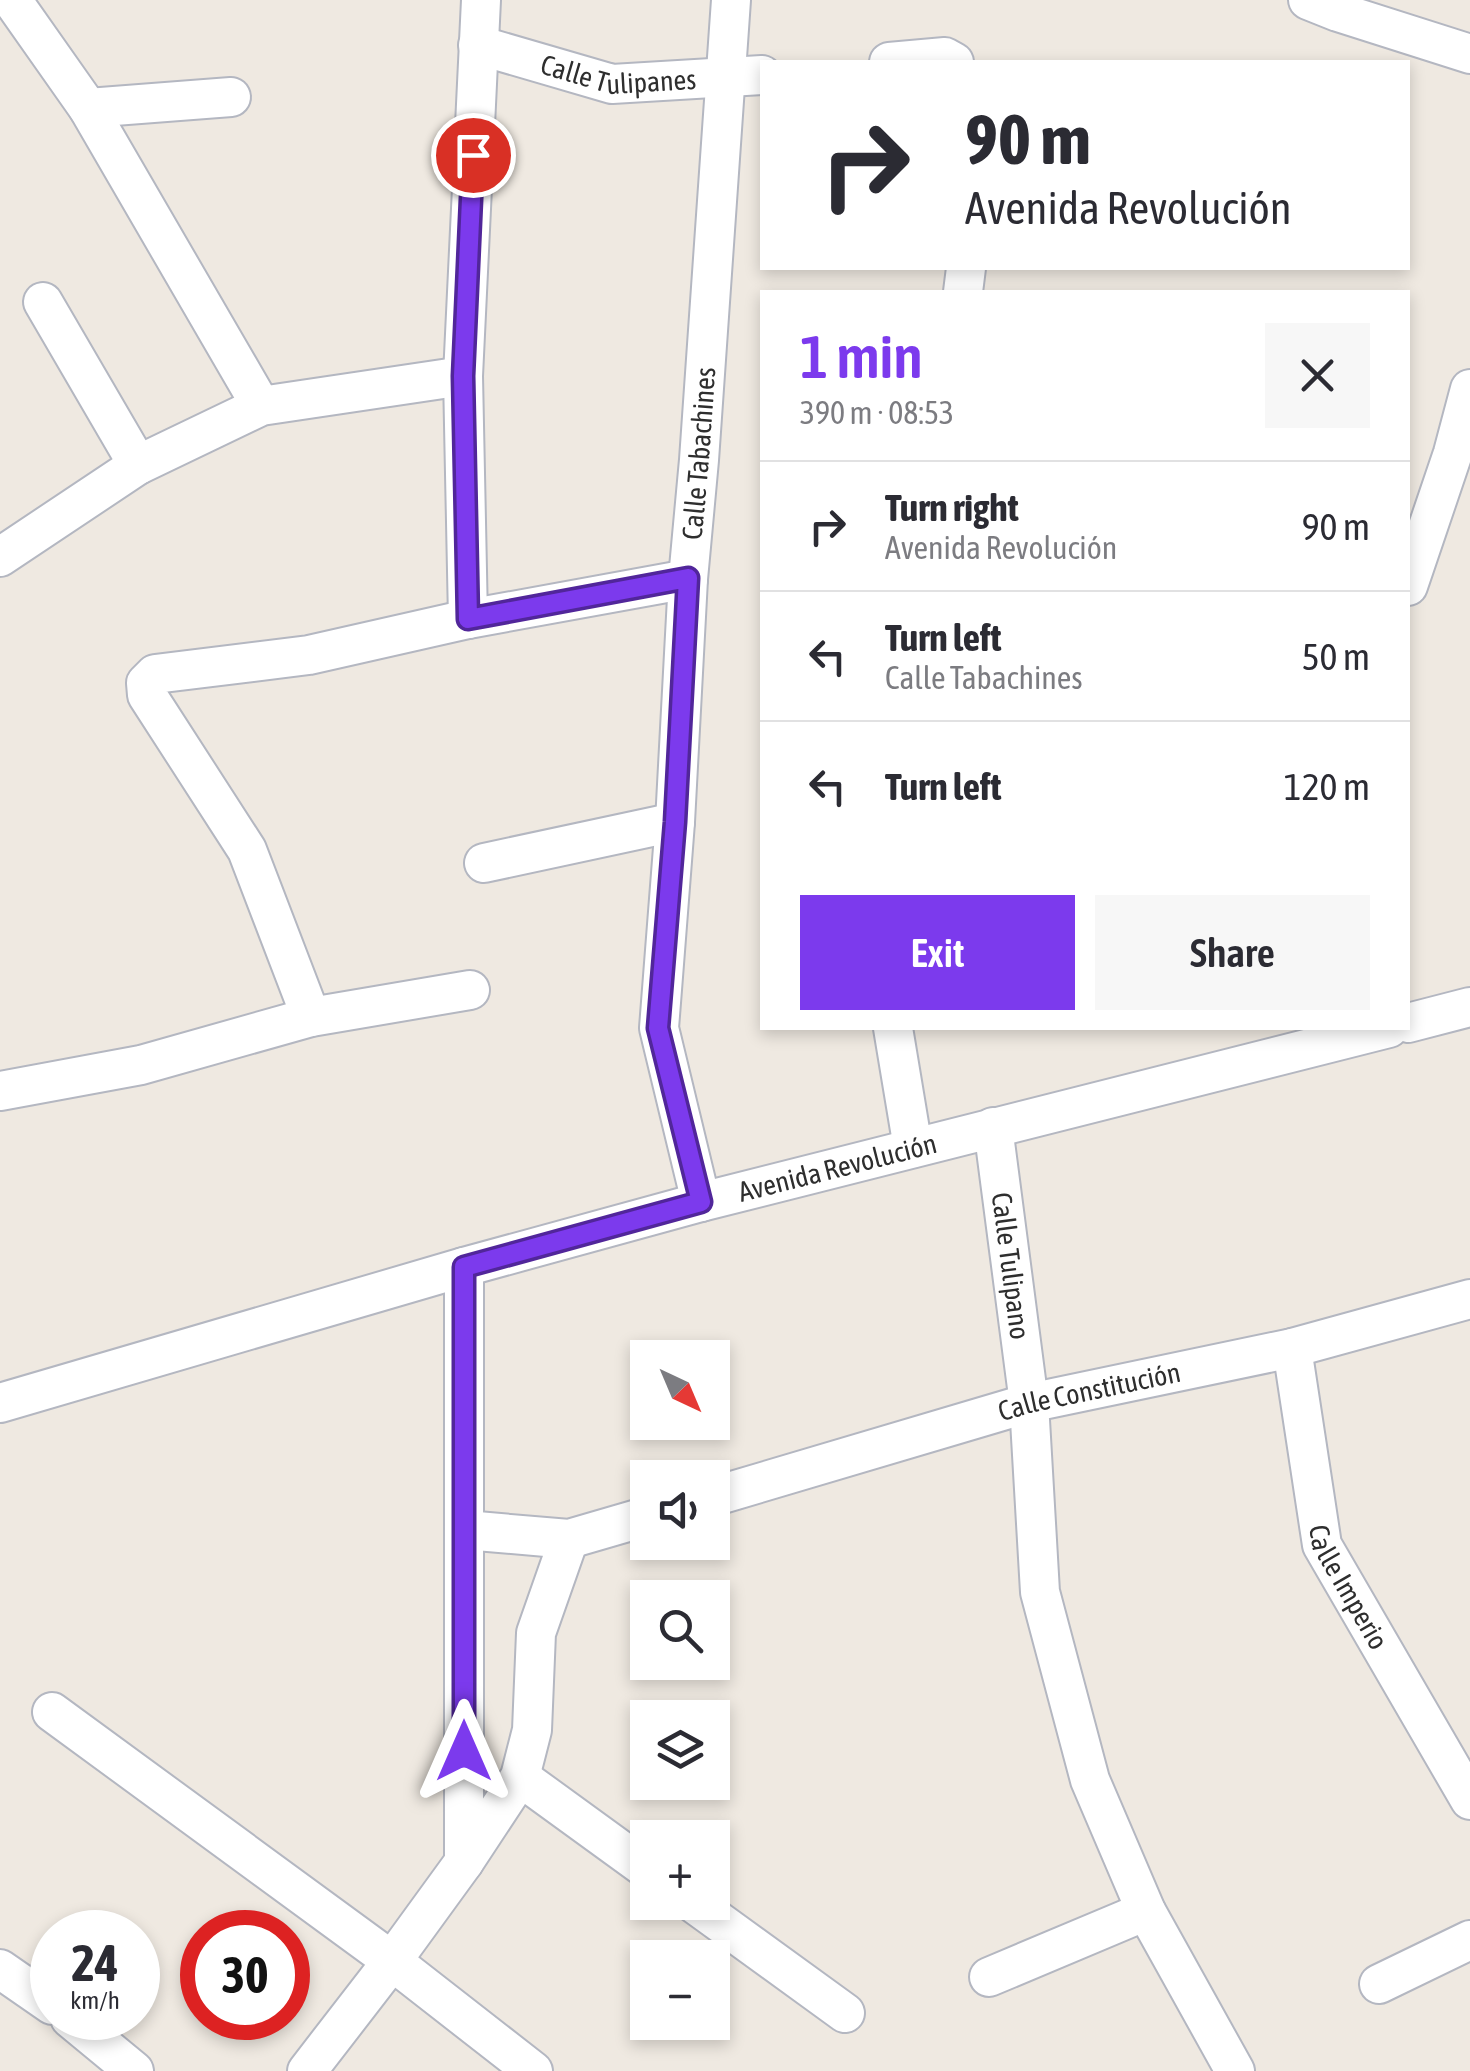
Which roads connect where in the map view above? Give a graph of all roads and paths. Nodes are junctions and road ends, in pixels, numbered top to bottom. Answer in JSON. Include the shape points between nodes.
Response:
{"nodes":[{"id":1,"x":481,"y":0,"type":"edge"},
{"id":2,"x":732,"y":0,"type":"edge"},
{"id":3,"x":19,"y":3,"type":"edge"},
{"id":4,"x":1328,"y":4,"type":"edge"},
{"id":5,"x":478,"y":45,"type":"junction"},
{"id":6,"x":1470,"y":54,"type":"edge"},
{"id":7,"x":911,"y":60,"type":"edge"},
{"id":8,"x":950,"y":60,"type":"edge"},
{"id":9,"x":760,"y":75,"type":"edge"},
{"id":10,"x":725,"y":78,"type":"junction"},
{"id":11,"x":231,"y":96,"type":"dead end"},
{"id":12,"x":88,"y":108,"type":"junction"},
{"id":13,"x":43,"y":302,"type":"dead end"},
{"id":14,"x":463,"y":376,"type":"junction"},
{"id":15,"x":1470,"y":389,"type":"edge"},
{"id":16,"x":261,"y":406,"type":"junction"},
{"id":17,"x":138,"y":465,"type":"junction"},
{"id":18,"x":0,"y":557,"type":"edge"},
{"id":19,"x":688,"y":578,"type":"junction"},
{"id":20,"x":1410,"y":580,"type":"edge"},
{"id":21,"x":468,"y":619,"type":"junction"},
{"id":22,"x":675,"y":822,"type":"junction"},
{"id":23,"x":484,"y":863,"type":"dead end"},
{"id":24,"x":470,"y":990,"type":"dead end"},
{"id":25,"x":1470,"y":1007,"type":"edge"},
{"id":26,"x":311,"y":1017,"type":"junction"},
{"id":27,"x":1410,"y":1022,"type":"edge"},
{"id":28,"x":893,"y":1030,"type":"edge"},
{"id":29,"x":1381,"y":1030,"type":"edge"},
{"id":30,"x":0,"y":1091,"type":"edge"},
{"id":31,"x":993,"y":1127,"type":"junction"},
{"id":32,"x":913,"y":1148,"type":"junction"},
{"id":33,"x":701,"y":1202,"type":"junction"},
{"id":34,"x":464,"y":1267,"type":"junction"},
{"id":35,"x":1470,"y":1299,"type":"edge"},
{"id":36,"x":1292,"y":1348,"type":"junction"},
{"id":37,"x":0,"y":1403,"type":"edge"},
{"id":38,"x":1029,"y":1403,"type":"junction"},
{"id":39,"x":730,"y":1491,"type":"edge"},
{"id":40,"x":630,"y":1521,"type":"edge"},
{"id":41,"x":465,"y":1530,"type":"junction"},
{"id":42,"x":569,"y":1539,"type":"junction"},
{"id":43,"x":52,"y":1712,"type":"dead end"},
{"id":44,"x":520,"y":1778,"type":"junction"},
{"id":45,"x":1470,"y":1800,"type":"edge"},
{"id":46,"x":630,"y":1857,"type":"edge"},
{"id":47,"x":464,"y":1862,"type":"junction"},
{"id":48,"x":1146,"y":1911,"type":"junction"},
{"id":49,"x":717,"y":1920,"type":"edge"},
{"id":50,"x":1470,"y":1940,"type":"edge"},
{"id":51,"x":392,"y":1962,"type":"junction"},
{"id":52,"x":0,"y":1969,"type":"edge"},
{"id":53,"x":989,"y":1977,"type":"dead end"},
{"id":54,"x":1378,"y":1984,"type":"dead end"},
{"id":55,"x":30,"y":1990,"type":"edge"},
{"id":56,"x":845,"y":2013,"type":"dead end"},
{"id":57,"x":97,"y":2040,"type":"edge"},
{"id":58,"x":134,"y":2071,"type":"edge"},
{"id":59,"x":307,"y":2071,"type":"edge"},
{"id":60,"x":533,"y":2071,"type":"edge"},
{"id":61,"x":1235,"y":2071,"type":"edge"}],
"edges":[{"from":1,"to":5,"type":"street"},
{"from":2,"to":10,"type":"street","name":"Calle Tabachines"},
{"from":3,"to":12,"type":"street"},
{"from":4,"to":6,"type":"street"},
{"from":5,"to":10,"type":"street","name":"Calle Tulipanes","via":[[612,84]]},
{"from":5,"to":14,"type":"street"},
{"from":7,"to":8,"type":"street"},
{"from":9,"to":10,"type":"street","name":"Calle Tulipanes"},
{"from":10,"to":19,"type":"street","name":"Calle Tabachines"},
{"from":11,"to":12,"type":"street"},
{"from":12,"to":16,"type":"street"},
{"from":13,"to":17,"type":"street"},
{"from":14,"to":16,"type":"street"},
{"from":14,"to":21,"type":"street"},
{"from":15,"to":20,"type":"street"},
{"from":16,"to":17,"type":"street"},
{"from":17,"to":18,"type":"street"},
{"from":19,"to":21,"type":"street"},
{"from":19,"to":22,"type":"street","name":"Calle Tabachines"},
{"from":21,"to":26,"type":"street","via":[[309,655],[155,674],[146,683],[147,696],[247,850]]},
{"from":22,"to":23,"type":"street"},
{"from":22,"to":33,"type":"street","name":"Calle Tabachines","via":[[658,1028]]},
{"from":24,"to":26,"type":"street"},
{"from":25,"to":27,"type":"street"},
{"from":26,"to":30,"type":"street","via":[[141,1066]]},
{"from":28,"to":32,"type":"street"},
{"from":29,"to":31,"type":"street","name":"Avenida Revolución"},
{"from":31,"to":32,"type":"street","name":"Avenida Revolución"},
{"from":31,"to":38,"type":"street","name":"Calle Tulipano"},
{"from":32,"to":33,"type":"street","name":"Avenida Revolución"},
{"from":33,"to":34,"type":"street","name":"Avenida Revolución"},
{"from":34,"to":37,"type":"street","name":"Avenida Revolución"},
{"from":34,"to":41,"type":"street"},
{"from":35,"to":36,"type":"street","name":"Calle Constitución"},
{"from":36,"to":38,"type":"street","name":"Calle Constitución"},
{"from":36,"to":45,"type":"street","name":"Calle Imperio","via":[[1322,1545]]},
{"from":38,"to":39,"type":"street","name":"Calle Constitución"},
{"from":38,"to":48,"type":"street","name":"Calle Tulipano","via":[[1040,1592],[1090,1780]]},
{"from":40,"to":42,"type":"street"},
{"from":41,"to":42,"type":"street"},
{"from":41,"to":47,"type":"street"},
{"from":42,"to":44,"type":"street","via":[[536,1633],[532,1730]]},
{"from":43,"to":51,"type":"street"},
{"from":44,"to":46,"type":"street"},
{"from":44,"to":47,"type":"street"},
{"from":47,"to":51,"type":"street"},
{"from":48,"to":53,"type":"street"},
{"from":48,"to":61,"type":"street","name":"Calle Tulipano"},
{"from":49,"to":56,"type":"street"},
{"from":50,"to":54,"type":"street"},
{"from":51,"to":59,"type":"street"},
{"from":51,"to":60,"type":"street"},
{"from":52,"to":55,"type":"street"},
{"from":57,"to":58,"type":"street"}]}
